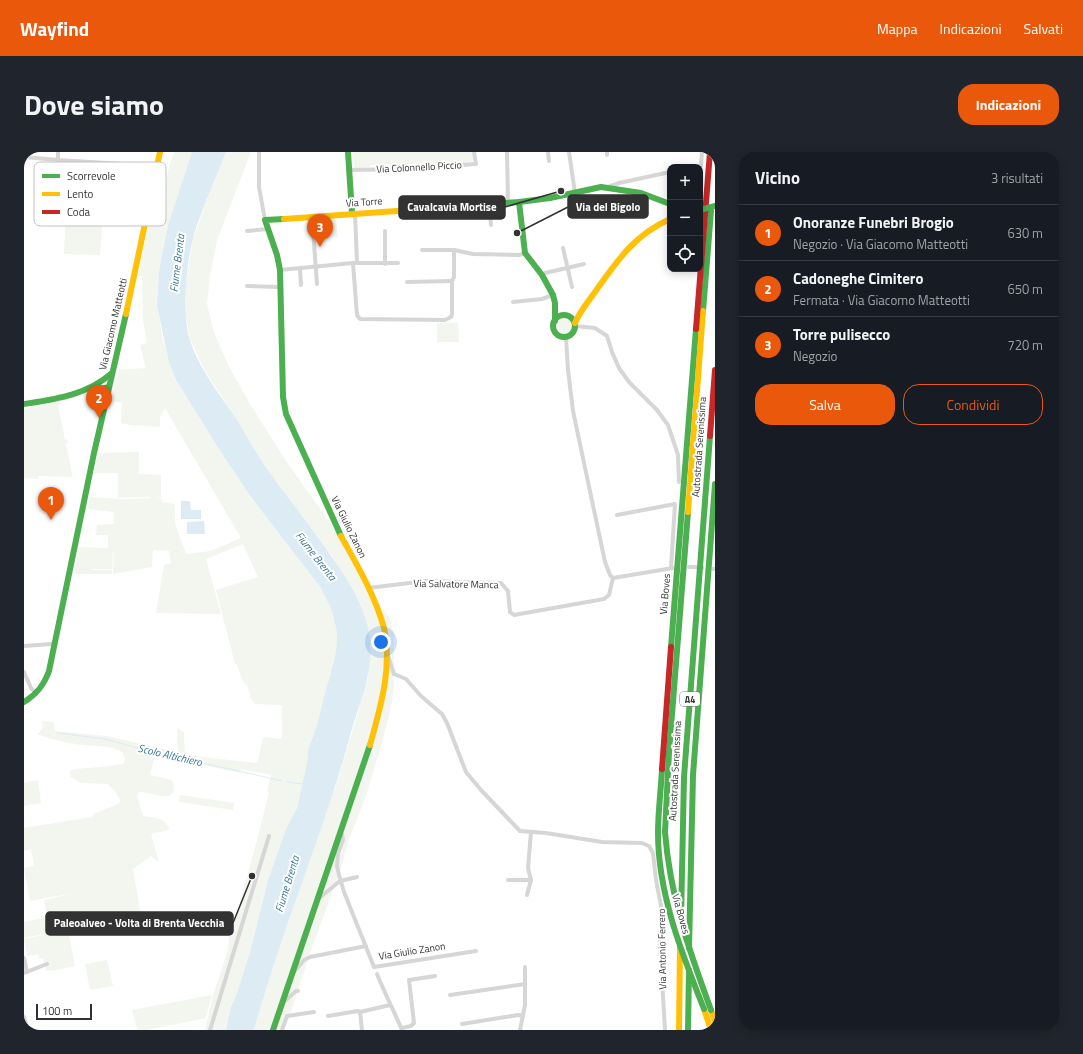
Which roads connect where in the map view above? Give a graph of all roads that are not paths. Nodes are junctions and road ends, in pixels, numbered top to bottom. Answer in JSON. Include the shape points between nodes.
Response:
{"nodes":[{"id":1,"x":58,"y":152,"type":"edge"},
{"id":2,"x":160,"y":152,"type":"edge"},
{"id":3,"x":259,"y":152,"type":"edge"},
{"id":4,"x":348,"y":152,"type":"edge"},
{"id":5,"x":474,"y":152,"type":"edge"},
{"id":6,"x":506,"y":152,"type":"edge"},
{"id":7,"x":548,"y":152,"type":"edge"},
{"id":8,"x":569,"y":152,"type":"edge"},
{"id":9,"x":702,"y":152,"type":"edge"},
{"id":10,"x":710,"y":152,"type":"edge"},
{"id":11,"x":715,"y":156,"type":"edge"},
{"id":12,"x":24,"y":157,"type":"edge"},
{"id":13,"x":58,"y":160,"type":"junction"},
{"id":14,"x":549,"y":161,"type":"dead end"},
{"id":15,"x":91,"y":162,"type":"edge"},
{"id":16,"x":158,"y":162,"type":"edge"},
{"id":17,"x":701,"y":164,"type":"edge"},
{"id":18,"x":349,"y":170,"type":"junction"},
{"id":19,"x":667,"y":173,"type":"edge"},
{"id":20,"x":605,"y":187,"type":"junction"},
{"id":21,"x":575,"y":193,"type":"junction"},
{"id":22,"x":508,"y":202,"type":"junction"},
{"id":23,"x":519,"y":202,"type":"junction"},
{"id":24,"x":489,"y":203,"type":"junction"},
{"id":25,"x":667,"y":203,"type":"edge"},
{"id":26,"x":712,"y":207,"type":"edge"},
{"id":27,"x":354,"y":213,"type":"junction"},
{"id":28,"x":312,"y":216,"type":"junction"},
{"id":29,"x":265,"y":220,"type":"junction"},
{"id":30,"x":667,"y":220,"type":"edge"},
{"id":31,"x":491,"y":225,"type":"dead end"},
{"id":32,"x":144,"y":226,"type":"edge"},
{"id":33,"x":268,"y":229,"type":"junction"},
{"id":34,"x":247,"y":231,"type":"dead end"},
{"id":35,"x":385,"y":231,"type":"dead end"},
{"id":36,"x":563,"y":248,"type":"dead end"},
{"id":37,"x":422,"y":250,"type":"dead end"},
{"id":38,"x":454,"y":250,"type":"junction"},
{"id":39,"x":525,"y":253,"type":"junction"},
{"id":40,"x":355,"y":263,"type":"junction"},
{"id":41,"x":385,"y":264,"type":"junction"},
{"id":42,"x":398,"y":264,"type":"dead end"},
{"id":43,"x":584,"y":264,"type":"dead end"},
{"id":44,"x":316,"y":267,"type":"junction"},
{"id":45,"x":568,"y":268,"type":"junction"},
{"id":46,"x":300,"y":269,"type":"junction"},
{"id":47,"x":280,"y":270,"type":"junction"},
{"id":48,"x":542,"y":275,"type":"junction"},
{"id":49,"x":452,"y":281,"type":"junction"},
{"id":50,"x":407,"y":282,"type":"dead end"},
{"id":51,"x":317,"y":284,"type":"dead end"},
{"id":52,"x":301,"y":285,"type":"dead end"},
{"id":53,"x":247,"y":286,"type":"dead end"},
{"id":54,"x":280,"y":287,"type":"junction"},
{"id":55,"x":572,"y":287,"type":"dead end"},
{"id":56,"x":553,"y":295,"type":"junction"},
{"id":57,"x":513,"y":302,"type":"dead end"},
{"id":58,"x":555,"y":321,"type":"junction"},
{"id":59,"x":575,"y":324,"type":"junction"},
{"id":60,"x":566,"y":337,"type":"junction"},
{"id":61,"x":715,"y":370,"type":"edge"},
{"id":62,"x":113,"y":372,"type":"junction"},
{"id":63,"x":101,"y":386,"type":"junction"},
{"id":64,"x":109,"y":387,"type":"junction"},
{"id":65,"x":107,"y":396,"type":"junction"},
{"id":66,"x":24,"y":404,"type":"edge"},
{"id":67,"x":678,"y":482,"type":"dead end"},
{"id":68,"x":715,"y":484,"type":"edge"},
{"id":69,"x":617,"y":515,"type":"dead end"},
{"id":70,"x":689,"y":567,"type":"dead end"},
{"id":71,"x":694,"y":568,"type":"tunnel mouth"},
{"id":72,"x":613,"y":578,"type":"junction"},
{"id":73,"x":368,"y":588,"type":"junction"},
{"id":74,"x":55,"y":645,"type":"junction"},
{"id":75,"x":24,"y":646,"type":"edge"},
{"id":76,"x":387,"y":656,"type":"junction"},
{"id":77,"x":24,"y":672,"type":"edge"},
{"id":78,"x":36,"y":694,"type":"junction"},
{"id":79,"x":24,"y":702,"type":"edge"},
{"id":80,"x":340,"y":832,"type":"junction"},
{"id":81,"x":531,"y":832,"type":"junction"},
{"id":82,"x":268,"y":836,"type":"dead end"},
{"id":83,"x":357,"y":878,"type":"dead end"},
{"id":84,"x":340,"y":880,"type":"junction"},
{"id":85,"x":508,"y":880,"type":"dead end"},
{"id":86,"x":531,"y":880,"type":"junction"},
{"id":87,"x":527,"y":895,"type":"dead end"},
{"id":88,"x":318,"y":899,"type":"junction"},
{"id":89,"x":366,"y":946,"type":"junction"},
{"id":90,"x":476,"y":951,"type":"dead end"},
{"id":91,"x":24,"y":958,"type":"edge"},
{"id":92,"x":47,"y":964,"type":"dead end"},
{"id":93,"x":525,"y":967,"type":"dead end"},
{"id":94,"x":293,"y":972,"type":"junction"},
{"id":95,"x":25,"y":973,"type":"edge"},
{"id":96,"x":377,"y":974,"type":"dead end"},
{"id":97,"x":435,"y":976,"type":"dead end"},
{"id":98,"x":526,"y":984,"type":"junction"},
{"id":99,"x":298,"y":991,"type":"dead end"},
{"id":100,"x":450,"y":995,"type":"dead end"},
{"id":101,"x":283,"y":1001,"type":"junction"},
{"id":102,"x":390,"y":1005,"type":"junction"},
{"id":103,"x":711,"y":1010,"type":"junction"},
{"id":104,"x":314,"y":1012,"type":"dead end"},
{"id":105,"x":360,"y":1012,"type":"junction"},
{"id":106,"x":328,"y":1016,"type":"dead end"},
{"id":107,"x":523,"y":1016,"type":"junction"},
{"id":108,"x":715,"y":1016,"type":"edge"},
{"id":109,"x":24,"y":1017,"type":"edge"},
{"id":110,"x":715,"y":1022,"type":"edge"},
{"id":111,"x":462,"y":1024,"type":"dead end"},
{"id":112,"x":402,"y":1029,"type":"edge"},
{"id":113,"x":28,"y":1030,"type":"edge"},
{"id":114,"x":210,"y":1030,"type":"edge"},
{"id":115,"x":273,"y":1030,"type":"edge"},
{"id":116,"x":282,"y":1030,"type":"edge"},
{"id":117,"x":362,"y":1030,"type":"edge"},
{"id":118,"x":520,"y":1030,"type":"edge"},
{"id":119,"x":665,"y":1030,"type":"edge"},
{"id":120,"x":679,"y":1030,"type":"edge"},
{"id":121,"x":688,"y":1030,"type":"edge"},
{"id":122,"x":709,"y":1030,"type":"edge"}],
"edges":[{"from":1,"to":13,"type":"street"},
{"from":2,"to":16,"type":"main road","name":"Via Giacomo Matteotti"},
{"from":3,"to":29,"type":"street","via":[[259,187]]},
{"from":4,"to":18,"type":"main road"},
{"from":5,"to":18,"type":"street","name":"Via Colonnello Piccio","via":[[476,164]]},
{"from":6,"to":22,"type":"street"},
{"from":7,"to":14,"type":"street"},
{"from":8,"to":21,"type":"street"},
{"from":9,"to":17,"type":"street"},
{"from":10,"to":122,"type":"main road","name":"Via Boves","bridge":true,"via":[[658,833],[665,892],[675,932],[704,1009]]},
{"from":11,"to":26,"type":"main road","name":"Via Boves"},
{"from":12,"to":13,"type":"street"},
{"from":13,"to":15,"type":"street"},
{"from":18,"to":27,"type":"main road"},
{"from":19,"to":20,"type":"street","name":"Via Torre"},
{"from":20,"to":21,"type":"main road","name":"Via Torre"},
{"from":20,"to":25,"type":"main road","via":[[641,193]]},
{"from":21,"to":23,"type":"main road","name":"Via Torre"},
{"from":22,"to":23,"type":"main road","name":"Via Torre"},
{"from":22,"to":24,"type":"main road","name":"Via Torre"},
{"from":23,"to":39,"type":"main road"},
{"from":24,"to":27,"type":"main road","name":"Via Torre"},
{"from":24,"to":31,"type":"street"},
{"from":26,"to":103,"type":"main road","name":"Via Boves","bridge":true,"via":[[666,804],[665,845],[672,894],[684,936]]},
{"from":27,"to":28,"type":"main road","name":"Via Torre"},
{"from":27,"to":40,"type":"street"},
{"from":28,"to":29,"type":"main road","name":"Via Torre"},
{"from":28,"to":44,"type":"street"},
{"from":29,"to":33,"type":"main road","name":"Via Giulio Zanon"},
{"from":30,"to":59,"type":"main road","via":[[644,232],[630,245]]},
{"from":32,"to":62,"type":"main road","name":"Via Giacomo Matteotti"},
{"from":33,"to":34,"type":"street"},
{"from":33,"to":47,"type":"main road","name":"Via Giulio Zanon"},
{"from":35,"to":41,"type":"street"},
{"from":36,"to":45,"type":"street"},
{"from":37,"to":38,"type":"street"},
{"from":38,"to":39,"type":"street","via":[[473,254]]},
{"from":38,"to":49,"type":"street"},
{"from":39,"to":48,"type":"main road"},
{"from":40,"to":41,"type":"street"},
{"from":40,"to":44,"type":"street"},
{"from":40,"to":49,"type":"street","via":[[357,315],[362,320],[449,319],[452,314]]},
{"from":41,"to":42,"type":"street"},
{"from":43,"to":45,"type":"street"},
{"from":44,"to":46,"type":"street"},
{"from":44,"to":51,"type":"street"},
{"from":45,"to":48,"type":"street"},
{"from":45,"to":55,"type":"street"},
{"from":46,"to":47,"type":"street"},
{"from":46,"to":52,"type":"street"},
{"from":47,"to":54,"type":"main road","name":"Via Giulio Zanon"},
{"from":48,"to":56,"type":"main road"},
{"from":49,"to":50,"type":"street"},
{"from":53,"to":54,"type":"street"},
{"from":54,"to":73,"type":"main road","name":"Via Giulio Zanon","via":[[283,397],[286,414],[338,531]]},
{"from":56,"to":57,"type":"street"},
{"from":56,"to":58,"type":"main road"},
{"from":58,"to":59,"type":"main road","via":[[566,315]]},
{"from":58,"to":60,"type":"main road","via":[[556,332]]},
{"from":59,"to":60,"type":"main road","via":[[572,334]]},
{"from":59,"to":67,"type":"street","via":[[595,328],[607,336],[619,368],[668,425],[678,455]]},
{"from":60,"to":72,"type":"street","via":[[576,423],[605,562]]},
{"from":61,"to":120,"type":"main road","name":"Autostrada Serenissima","number":"A4","via":[[684,777]]},
{"from":62,"to":63,"type":"main road"},
{"from":62,"to":64,"type":"main road","name":"Via Giacomo Matteotti"},
{"from":63,"to":64,"type":"main road"},
{"from":63,"to":65,"type":"main road"},
{"from":63,"to":66,"type":"main road"},
{"from":64,"to":65,"type":"main road","name":"Via Giacomo Matteotti"},
{"from":65,"to":74,"type":"main road","name":"Via Giacomo Matteotti"},
{"from":68,"to":121,"type":"main road","name":"Autostrada Serenissima","number":"A4","via":[[693,774]]},
{"from":69,"to":72,"type":"street","via":[[675,504],[672,568]]},
{"from":70,"to":71,"type":"street"},
{"from":72,"to":73,"type":"street","name":"Via Salvatore Manca","via":[[609,595],[604,599],[514,615],[510,612],[508,591],[501,584],[426,581]]},
{"from":73,"to":76,"type":"main road","name":"Via Giulio Zanon","via":[[384,629]]},
{"from":74,"to":75,"type":"street"},
{"from":74,"to":78,"type":"main road","name":"Via Giacomo Matteotti","via":[[47,678]]},
{"from":76,"to":80,"type":"main road","name":"Via Giulio Zanon","via":[[386,678],[377,719]]},
{"from":76,"to":81,"type":"street","name":"Via Antonio Ferrero","via":[[394,674],[406,680],[442,714],[470,778],[517,829]]},
{"from":77,"to":78,"type":"street"},
{"from":78,"to":79,"type":"main road","name":"Via Giacomo Matteotti"},
{"from":80,"to":84,"type":"street","name":"Via Giulio Zanon","via":[[343,840],[337,866]]},
{"from":80,"to":88,"type":"main road","name":"Via Giulio Zanon"},
{"from":81,"to":86,"type":"street","via":[[528,868]]},
{"from":81,"to":119,"type":"street","name":"Via Antonio Ferrero","via":[[602,842],[644,843],[649,846],[653,853],[662,911],[660,946]]},
{"from":82,"to":114,"type":"street"},
{"from":83,"to":84,"type":"street"},
{"from":84,"to":88,"type":"street"},
{"from":84,"to":89,"type":"street","name":"Via Giulio Zanon"},
{"from":85,"to":86,"type":"street"},
{"from":86,"to":87,"type":"street"},
{"from":88,"to":94,"type":"main road","name":"Via Giulio Zanon"},
{"from":89,"to":90,"type":"street","name":"Via Giulio Zanon","via":[[375,967]]},
{"from":89,"to":94,"type":"street","name":"Via Giulio Zanon","via":[[310,957]]},
{"from":91,"to":95,"type":"street"},
{"from":92,"to":95,"type":"street"},
{"from":93,"to":98,"type":"street"},
{"from":94,"to":101,"type":"main road","name":"Via Giulio Zanon"},
{"from":96,"to":102,"type":"street"},
{"from":97,"to":112,"type":"street","via":[[409,980],[414,1023]]},
{"from":98,"to":100,"type":"street"},
{"from":98,"to":107,"type":"street"},
{"from":99,"to":101,"type":"street"},
{"from":101,"to":115,"type":"main road","name":"Via Giulio Zanon"},
{"from":102,"to":105,"type":"street"},
{"from":102,"to":112,"type":"street"},
{"from":103,"to":108,"type":"main road"},
{"from":103,"to":110,"type":"main road","name":"Via Boves"},
{"from":104,"to":116,"type":"street","via":[[287,1016]]},
{"from":105,"to":106,"type":"street"},
{"from":105,"to":117,"type":"street"},
{"from":107,"to":111,"type":"street"},
{"from":107,"to":118,"type":"street"},
{"from":109,"to":113,"type":"street"}]}
